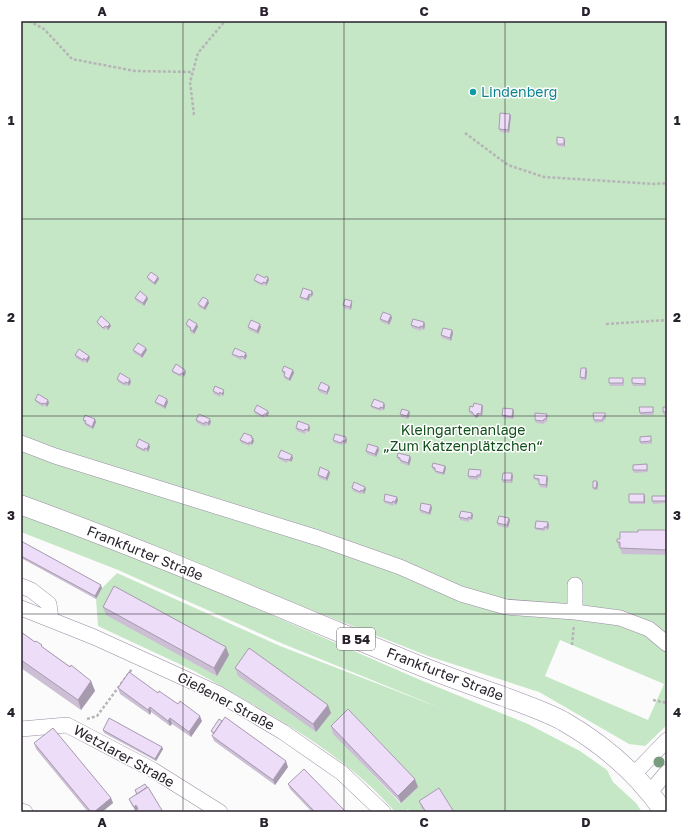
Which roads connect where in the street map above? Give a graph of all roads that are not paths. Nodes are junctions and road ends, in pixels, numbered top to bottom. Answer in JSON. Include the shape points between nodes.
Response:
{"nodes":[{"id":1,"x":21,"y":443,"type":"edge"},
{"id":2,"x":21,"y":505,"type":"edge"},
{"id":3,"x":575,"y":585,"type":"dead end"},
{"id":4,"x":21,"y":586,"type":"edge"},
{"id":5,"x":21,"y":608,"type":"edge"},
{"id":6,"x":575,"y":612,"type":"junction"},
{"id":7,"x":51,"y":619,"type":"junction"},
{"id":8,"x":667,"y":644,"type":"edge"},
{"id":9,"x":21,"y":729,"type":"edge"},
{"id":10,"x":667,"y":740,"type":"edge"},
{"id":11,"x":667,"y":772,"type":"edge"},
{"id":12,"x":634,"y":774,"type":"junction"},
{"id":13,"x":650,"y":792,"type":"junction"},
{"id":14,"x":21,"y":811,"type":"edge"},
{"id":15,"x":25,"y":812,"type":"edge"},
{"id":16,"x":220,"y":812,"type":"edge"},
{"id":17,"x":383,"y":812,"type":"edge"},
{"id":18,"x":664,"y":812,"type":"edge"}],
"edges":[{"from":1,"to":6,"type":"street","via":[[55,456],[318,538],[400,567],[461,594],[506,607]]},
{"from":2,"to":12,"type":"main road","name":"Frankfurter Straße","number":"B 54","via":[[91,530],[422,667],[561,720],[588,737]]},
{"from":3,"to":6,"type":"street"},
{"from":4,"to":7,"type":"street","via":[[50,604]]},
{"from":5,"to":7,"type":"street","name":"Gießener Straße"},
{"from":6,"to":8,"type":"street","via":[[620,618],[649,629]]},
{"from":7,"to":17,"type":"street","name":"Gießener Straße","via":[[217,693],[283,732],[342,773]]},
{"from":9,"to":16,"type":"street","name":"Wetzlarer Straße","via":[[67,725],[153,770]]},
{"from":10,"to":12,"type":"street"},
{"from":11,"to":13,"type":"street"},
{"from":12,"to":13,"type":"main road","name":"Frankfurter Straße","number":"B 54"},
{"from":13,"to":18,"type":"main road","name":"Frankfurter Straße","number":"B 54"},
{"from":14,"to":15,"type":"street"}]}
